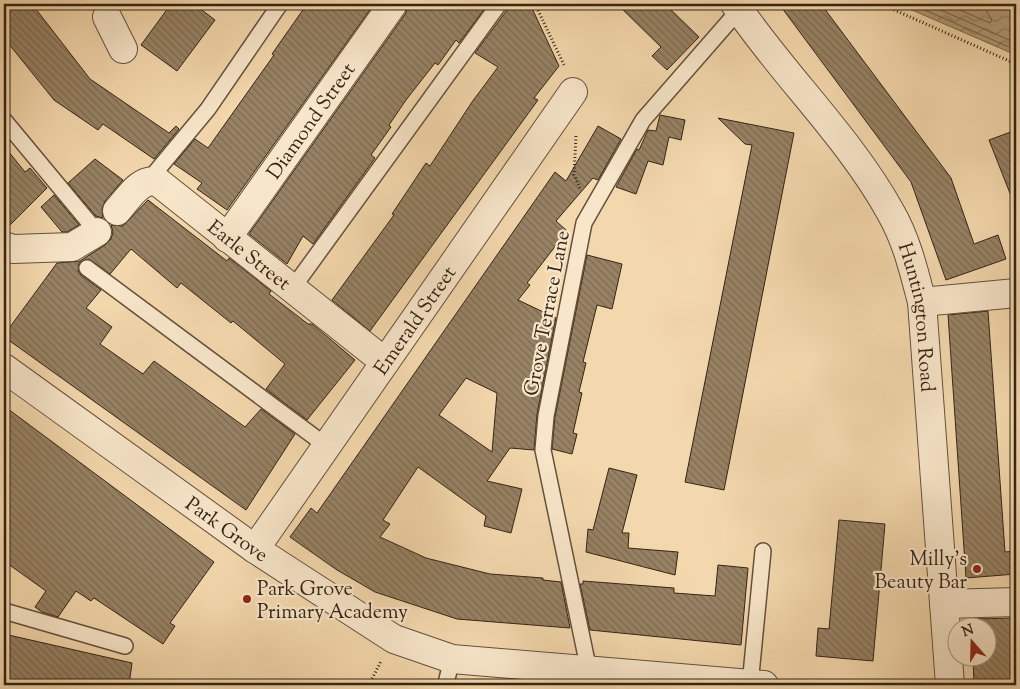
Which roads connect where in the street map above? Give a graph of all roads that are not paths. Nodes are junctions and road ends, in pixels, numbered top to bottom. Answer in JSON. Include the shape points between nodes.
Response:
{"nodes":[{"id":1,"x":280,"y":4,"type":"edge"},
{"id":2,"x":393,"y":4,"type":"edge"},
{"id":3,"x":498,"y":4,"type":"edge"},
{"id":4,"x":737,"y":7,"type":"edge"},
{"id":5,"x":107,"y":8,"type":"edge"},
{"id":6,"x":123,"y":48,"type":"dead end"},
{"id":7,"x":574,"y":92,"type":"road end"},
{"id":8,"x":4,"y":120,"type":"edge"},
{"id":9,"x":149,"y":180,"type":"junction"},
{"id":10,"x":117,"y":211,"type":"dead end"},
{"id":11,"x":97,"y":232,"type":"joint"},
{"id":12,"x":227,"y":238,"type":"junction"},
{"id":13,"x":4,"y":246,"type":"edge"},
{"id":14,"x":87,"y":268,"type":"dead end"},
{"id":15,"x":292,"y":289,"type":"junction"},
{"id":16,"x":1016,"y":292,"type":"edge"},
{"id":17,"x":922,"y":302,"type":"junction"},
{"id":18,"x":386,"y":362,"type":"junction"},
{"id":19,"x":4,"y":368,"type":"edge"},
{"id":20,"x":328,"y":447,"type":"junction"},
{"id":21,"x":255,"y":549,"type":"junction"},
{"id":22,"x":763,"y":551,"type":"dead end"},
{"id":23,"x":1016,"y":602,"type":"edge"},
{"id":24,"x":944,"y":604,"type":"junction"},
{"id":25,"x":4,"y":611,"type":"edge"},
{"id":26,"x":126,"y":646,"type":"dead end"},
{"id":27,"x":589,"y":678,"type":"edge"},
{"id":28,"x":755,"y":685,"type":"edge"},
{"id":29,"x":950,"y":685,"type":"edge"}],
"edges":[{"from":1,"to":9,"type":"lane","via":[[208,109]]},
{"from":2,"to":12,"type":"street","name":"Diamond Street"},
{"from":3,"to":15,"type":"lane"},
{"from":4,"to":17,"type":"street","name":"Huntington Road","via":[[858,163],[892,213],[910,256]]},
{"from":4,"to":27,"type":"lane","name":"Grove Terrace Lane","via":[[643,120],[584,223],[546,416],[543,450]]},
{"from":5,"to":6,"type":"street"},
{"from":7,"to":18,"type":"street","name":"Emerald Street"},
{"from":8,"to":11,"type":"lane"},
{"from":9,"to":10,"type":"street","via":[[142,183]]},
{"from":9,"to":12,"type":"street","name":"Earle Street","via":[[158,182]]},
{"from":11,"to":13,"type":"street","via":[[72,247],[13,249]]},
{"from":12,"to":15,"type":"street","name":"Earle Street"},
{"from":14,"to":20,"type":"lane"},
{"from":15,"to":18,"type":"street","name":"Earle Street"},
{"from":16,"to":17,"type":"street"},
{"from":17,"to":24,"type":"street","name":"Huntington Road"},
{"from":18,"to":20,"type":"street","name":"Emerald Street"},
{"from":19,"to":21,"type":"street","name":"Park Grove"},
{"from":20,"to":21,"type":"street","name":"Emerald Street"},
{"from":21,"to":27,"type":"street","name":"Park Grove","via":[[394,639],[449,669]]},
{"from":22,"to":28,"type":"lane"},
{"from":23,"to":24,"type":"street"},
{"from":24,"to":29,"type":"street","name":"Huntington Road"},
{"from":25,"to":26,"type":"lane"},
{"from":27,"to":28,"type":"street","name":"Park Grove"}]}
